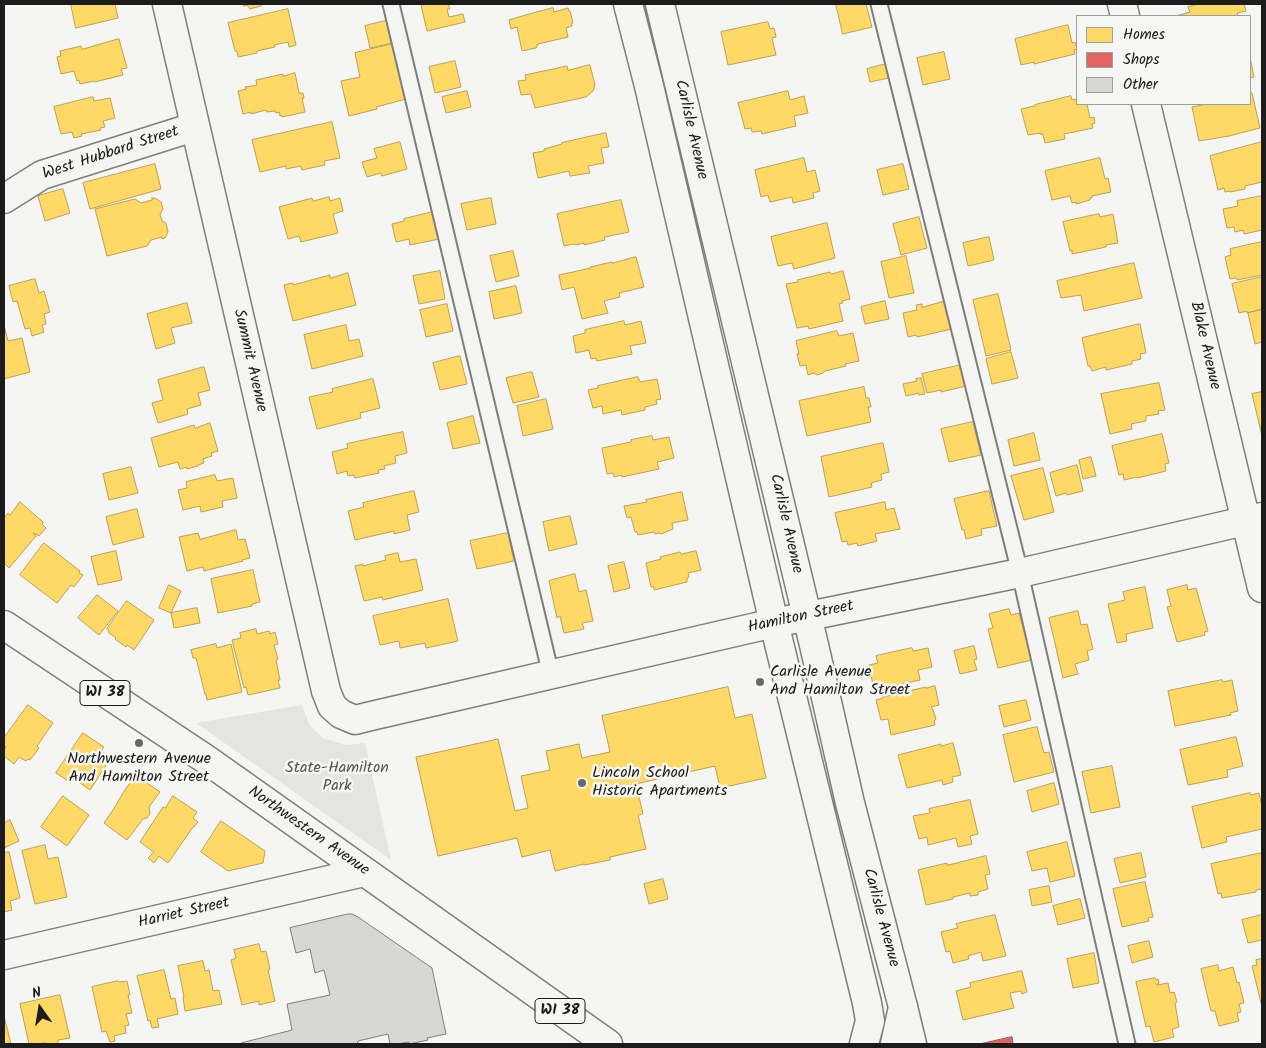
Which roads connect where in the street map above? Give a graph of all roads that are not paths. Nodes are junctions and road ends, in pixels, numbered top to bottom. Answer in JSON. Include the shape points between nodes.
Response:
{"nodes":[{"id":1,"x":167,"y":4,"type":"edge"},
{"id":2,"x":390,"y":4,"type":"edge"},
{"id":3,"x":628,"y":4,"type":"edge"},
{"id":4,"x":660,"y":4,"type":"edge"},
{"id":5,"x":880,"y":4,"type":"edge"},
{"id":6,"x":678,"y":80,"type":"junction"},
{"id":7,"x":649,"y":86,"type":"junction"},
{"id":8,"x":1146,"y":105,"type":"edge"},
{"id":9,"x":194,"y":126,"type":"junction"},
{"id":10,"x":4,"y":199,"type":"edge"},
{"id":11,"x":1254,"y":519,"type":"edge"},
{"id":12,"x":1020,"y":573,"type":"junction"},
{"id":13,"x":1262,"y":588,"type":"edge"},
{"id":14,"x":807,"y":616,"type":"junction"},
{"id":15,"x":774,"y":623,"type":"junction"},
{"id":16,"x":4,"y":625,"type":"edge"},
{"id":17,"x":551,"y":675,"type":"junction"},
{"id":18,"x":341,"y":714,"type":"joint"},
{"id":19,"x":364,"y":872,"type":"junction"},
{"id":20,"x":4,"y":955,"type":"edge"},
{"id":21,"x":904,"y":1008,"type":"junction"},
{"id":22,"x":608,"y":1044,"type":"edge"},
{"id":23,"x":864,"y":1044,"type":"edge"},
{"id":24,"x":895,"y":1044,"type":"edge"},
{"id":25,"x":912,"y":1044,"type":"edge"},
{"id":26,"x":1127,"y":1044,"type":"edge"}],
"edges":[{"from":1,"to":9,"type":"street","name":"Summit Avenue"},
{"from":2,"to":17,"type":"lane"},
{"from":3,"to":7,"type":"street","name":"Carlisle Avenue"},
{"from":4,"to":6,"type":"street","name":"Carlisle Avenue"},
{"from":5,"to":12,"type":"lane"},
{"from":6,"to":7,"type":"street"},
{"from":6,"to":14,"type":"street","name":"Carlisle Avenue"},
{"from":7,"to":15,"type":"street","name":"Carlisle Avenue"},
{"from":8,"to":11,"type":"street","name":"Blake Avenue"},
{"from":9,"to":10,"type":"street","name":"West Hubbard Street","via":[[42,175]]},
{"from":9,"to":18,"type":"street","name":"Summit Avenue","via":[[326,691],[332,706]]},
{"from":11,"to":12,"type":"street","name":"Hamilton Street"},
{"from":11,"to":13,"type":"street","name":"Blake Avenue"},
{"from":12,"to":14,"type":"street","name":"Hamilton Street"},
{"from":12,"to":26,"type":"lane"},
{"from":14,"to":15,"type":"street","name":"Hamilton Street"},
{"from":14,"to":21,"type":"street","name":"Carlisle Avenue","via":[[850,803]]},
{"from":15,"to":17,"type":"street","name":"Hamilton Street"},
{"from":15,"to":23,"type":"street","name":"Carlisle Avenue","via":[[867,1002],[870,1021]]},
{"from":16,"to":19,"type":"street","name":"Northwestern Avenue","number":"WI 38","via":[[207,760]]},
{"from":17,"to":18,"type":"street","name":"Hamilton Street","via":[[354,720]]},
{"from":19,"to":20,"type":"street","name":"Harriet Street"},
{"from":19,"to":22,"type":"street","name":"Northwestern Avenue","number":"WI 38"},
{"from":21,"to":24,"type":"street","name":"Carlisle Avenue"},
{"from":21,"to":25,"type":"street"}]}
